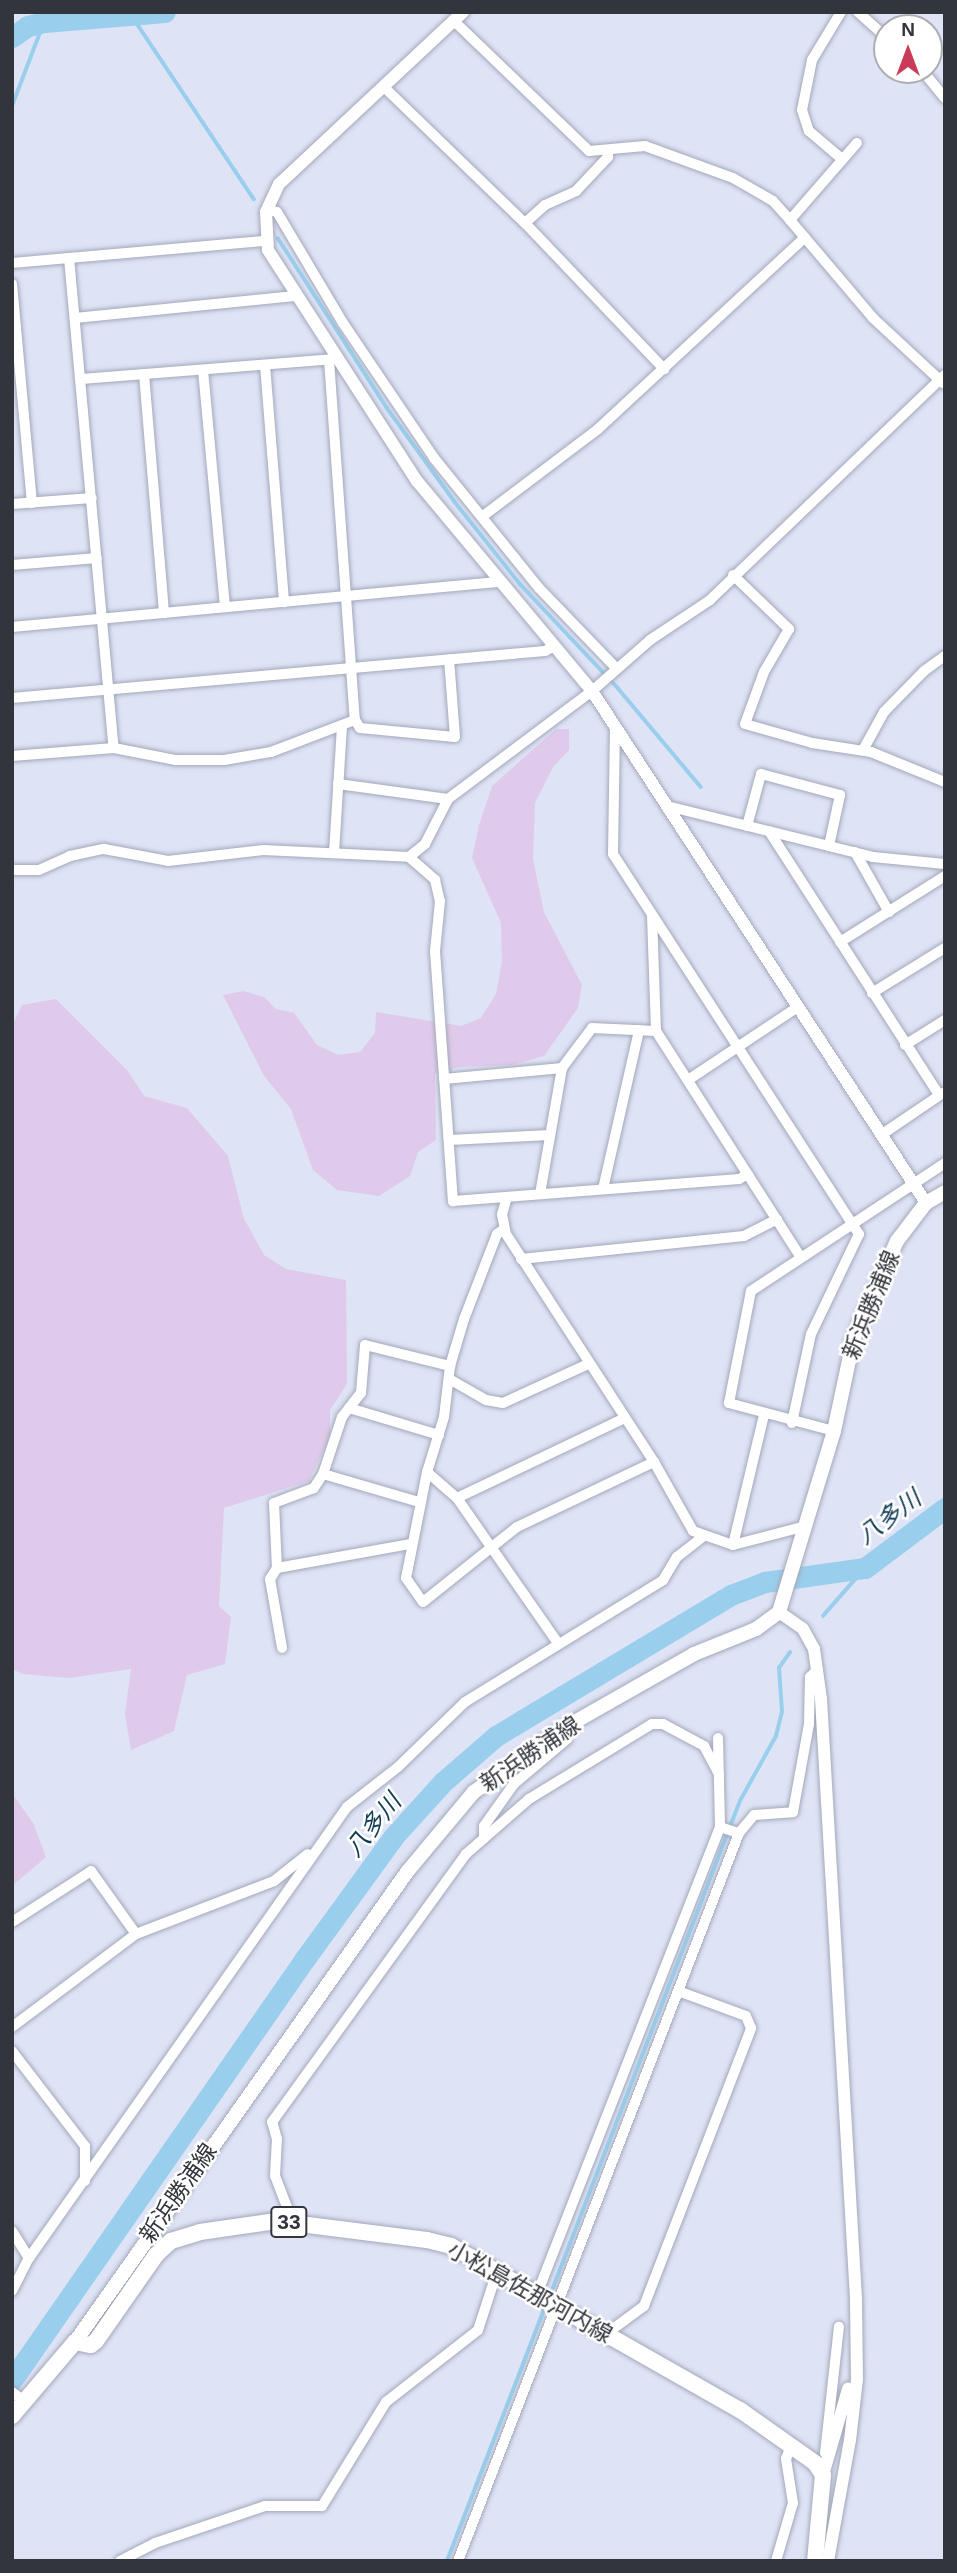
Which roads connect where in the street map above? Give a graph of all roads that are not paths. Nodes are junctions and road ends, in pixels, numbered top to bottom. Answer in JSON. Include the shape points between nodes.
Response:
{"nodes":[{"id":1,"x":841,"y":12,"type":"edge"},
{"id":2,"x":858,"y":12,"type":"edge"},
{"id":3,"x":458,"y":17,"type":"edge"},
{"id":4,"x":873,"y":25,"type":"edge"},
{"id":5,"x":934,"y":84,"type":"edge"},
{"id":6,"x":386,"y":89,"type":"junction"},
{"id":7,"x":945,"y":98,"type":"edge"},
{"id":8,"x":857,"y":144,"type":"dead end"},
{"id":9,"x":608,"y":151,"type":"junction"},
{"id":10,"x":842,"y":159,"type":"junction"},
{"id":11,"x":267,"y":209,"type":"junction"},
{"id":12,"x":790,"y":220,"type":"junction"},
{"id":13,"x":525,"y":223,"type":"junction"},
{"id":14,"x":805,"y":237,"type":"junction"},
{"id":15,"x":266,"y":241,"type":"junction"},
{"id":16,"x":69,"y":258,"type":"junction"},
{"id":17,"x":12,"y":263,"type":"edge"},
{"id":18,"x":12,"y":284,"type":"edge"},
{"id":19,"x":295,"y":296,"type":"junction"},
{"id":20,"x":75,"y":318,"type":"junction"},
{"id":21,"x":332,"y":359,"type":"junction"},
{"id":22,"x":265,"y":365,"type":"junction"},
{"id":23,"x":664,"y":369,"type":"junction"},
{"id":24,"x":203,"y":370,"type":"junction"},
{"id":25,"x":144,"y":374,"type":"junction"},
{"id":26,"x":80,"y":379,"type":"junction"},
{"id":27,"x":943,"y":381,"type":"edge"},
{"id":28,"x":92,"y":498,"type":"junction"},
{"id":29,"x":33,"y":503,"type":"junction"},
{"id":30,"x":12,"y":504,"type":"edge"},
{"id":31,"x":483,"y":516,"type":"junction"},
{"id":32,"x":97,"y":558,"type":"junction"},
{"id":33,"x":12,"y":565,"type":"edge"},
{"id":34,"x":733,"y":575,"type":"junction"},
{"id":35,"x":500,"y":582,"type":"junction"},
{"id":36,"x":347,"y":596,"type":"junction"},
{"id":37,"x":284,"y":602,"type":"junction"},
{"id":38,"x":225,"y":607,"type":"junction"},
{"id":39,"x":164,"y":613,"type":"junction"},
{"id":40,"x":103,"y":618,"type":"junction"},
{"id":41,"x":12,"y":627,"type":"edge"},
{"id":42,"x":553,"y":647,"type":"junction"},
{"id":43,"x":945,"y":656,"type":"edge"},
{"id":44,"x":449,"y":659,"type":"junction"},
{"id":45,"x":350,"y":668,"type":"junction"},
{"id":46,"x":617,"y":669,"type":"junction"},
{"id":47,"x":108,"y":689,"type":"junction"},
{"id":48,"x":592,"y":691,"type":"junction"},
{"id":49,"x":12,"y":698,"type":"edge"},
{"id":50,"x":355,"y":720,"type":"junction"},
{"id":51,"x":342,"y":724,"type":"junction"},
{"id":52,"x":615,"y":727,"type":"junction"},
{"id":53,"x":114,"y":748,"type":"junction"},
{"id":54,"x":863,"y":750,"type":"junction"},
{"id":55,"x":12,"y":756,"type":"edge"},
{"id":56,"x":945,"y":782,"type":"edge"},
{"id":57,"x":338,"y":784,"type":"junction"},
{"id":58,"x":448,"y":799,"type":"junction"},
{"id":59,"x":667,"y":806,"type":"junction"},
{"id":60,"x":747,"y":826,"type":"junction"},
{"id":61,"x":769,"y":831,"type":"junction"},
{"id":62,"x":828,"y":846,"type":"junction"},
{"id":63,"x":855,"y":852,"type":"junction"},
{"id":64,"x":334,"y":853,"type":"junction"},
{"id":65,"x":409,"y":858,"type":"junction"},
{"id":66,"x":945,"y":864,"type":"edge"},
{"id":67,"x":12,"y":870,"type":"edge"},
{"id":68,"x":945,"y":876,"type":"edge"},
{"id":69,"x":889,"y":912,"type":"junction"},
{"id":70,"x":652,"y":914,"type":"junction"},
{"id":71,"x":840,"y":942,"type":"junction"},
{"id":72,"x":945,"y":948,"type":"edge"},
{"id":73,"x":872,"y":993,"type":"junction"},
{"id":74,"x":798,"y":1007,"type":"junction"},
{"id":75,"x":945,"y":1020,"type":"edge"},
{"id":76,"x":639,"y":1030,"type":"junction"},
{"id":77,"x":656,"y":1031,"type":"junction"},
{"id":78,"x":905,"y":1045,"type":"junction"},
{"id":79,"x":738,"y":1047,"type":"junction"},
{"id":80,"x":562,"y":1068,"type":"junction"},
{"id":81,"x":444,"y":1079,"type":"junction"},
{"id":82,"x":688,"y":1080,"type":"junction"},
{"id":83,"x":942,"y":1093,"type":"edge"},
{"id":84,"x":550,"y":1135,"type":"junction"},
{"id":85,"x":881,"y":1135,"type":"junction"},
{"id":86,"x":449,"y":1140,"type":"junction"},
{"id":87,"x":945,"y":1163,"type":"edge"},
{"id":88,"x":748,"y":1174,"type":"junction"},
{"id":89,"x":913,"y":1184,"type":"junction"},
{"id":90,"x":603,"y":1189,"type":"junction"},
{"id":91,"x":945,"y":1192,"type":"edge"},
{"id":92,"x":540,"y":1194,"type":"junction"},
{"id":93,"x":507,"y":1197,"type":"junction"},
{"id":94,"x":926,"y":1203,"type":"junction"},
{"id":95,"x":777,"y":1219,"type":"junction"},
{"id":96,"x":852,"y":1223,"type":"junction"},
{"id":97,"x":504,"y":1229,"type":"junction"},
{"id":98,"x":800,"y":1256,"type":"junction"},
{"id":99,"x":521,"y":1259,"type":"junction"},
{"id":100,"x":588,"y":1364,"type":"junction"},
{"id":101,"x":450,"y":1366,"type":"junction"},
{"id":102,"x":451,"y":1380,"type":"junction"},
{"id":103,"x":349,"y":1408,"type":"junction"},
{"id":104,"x":764,"y":1415,"type":"junction"},
{"id":105,"x":625,"y":1418,"type":"junction"},
{"id":106,"x":792,"y":1423,"type":"junction"},
{"id":107,"x":834,"y":1431,"type":"junction"},
{"id":108,"x":439,"y":1435,"type":"junction"},
{"id":109,"x":654,"y":1462,"type":"junction"},
{"id":110,"x":427,"y":1472,"type":"junction"},
{"id":111,"x":323,"y":1475,"type":"junction"},
{"id":112,"x":457,"y":1498,"type":"junction"},
{"id":113,"x":419,"y":1502,"type":"junction"},
{"id":114,"x":805,"y":1530,"type":"junction"},
{"id":115,"x":703,"y":1537,"type":"junction"},
{"id":116,"x":411,"y":1544,"type":"junction"},
{"id":117,"x":733,"y":1545,"type":"junction"},
{"id":118,"x":493,"y":1550,"type":"junction"},
{"id":119,"x":277,"y":1568,"type":"junction"},
{"id":120,"x":781,"y":1609,"type":"junction"},
{"id":121,"x":557,"y":1642,"type":"junction"},
{"id":122,"x":282,"y":1648,"type":"dead end"},
{"id":123,"x":818,"y":1669,"type":"junction"},
{"id":124,"x":564,"y":1728,"type":"junction"},
{"id":125,"x":718,"y":1738,"type":"dead end"},
{"id":126,"x":719,"y":1774,"type":"junction"},
{"id":127,"x":722,"y":1827,"type":"junction"},
{"id":128,"x":738,"y":1833,"type":"junction"},
{"id":129,"x":484,"y":1838,"type":"junction"},
{"id":130,"x":312,"y":1854,"type":"junction"},
{"id":131,"x":12,"y":1922,"type":"edge"},
{"id":132,"x":136,"y":1934,"type":"junction"},
{"id":133,"x":678,"y":1992,"type":"junction"},
{"id":134,"x":12,"y":2027,"type":"edge"},
{"id":135,"x":12,"y":2051,"type":"edge"},
{"id":136,"x":85,"y":2181,"type":"junction"},
{"id":137,"x":284,"y":2222,"type":"junction"},
{"id":138,"x":12,"y":2231,"type":"edge"},
{"id":139,"x":29,"y":2258,"type":"junction"},
{"id":140,"x":497,"y":2272,"type":"junction"},
{"id":141,"x":12,"y":2291,"type":"edge"},
{"id":142,"x":548,"y":2300,"type":"junction"},
{"id":143,"x":839,"y":2327,"type":"dead end"},
{"id":144,"x":606,"y":2334,"type":"junction"},
{"id":145,"x":856,"y":2337,"type":"junction"},
{"id":146,"x":75,"y":2342,"type":"junction"},
{"id":147,"x":19,"y":2397,"type":"edge"},
{"id":148,"x":12,"y":2416,"type":"edge"},
{"id":149,"x":791,"y":2445,"type":"junction"},
{"id":150,"x":822,"y":2475,"type":"junction"},
{"id":151,"x":818,"y":2538,"type":"junction"},
{"id":152,"x":120,"y":2561,"type":"edge"},
{"id":153,"x":458,"y":2561,"type":"edge"},
{"id":154,"x":776,"y":2561,"type":"edge"},
{"id":155,"x":815,"y":2561,"type":"edge"},
{"id":156,"x":822,"y":2561,"type":"edge"},
{"id":157,"x":828,"y":2561,"type":"edge"}],
"edges":[{"from":1,"to":10,"type":"street","via":[[812,60],[802,110],[809,131]]},
{"from":2,"to":4,"type":"street"},
{"from":3,"to":6,"type":"street"},
{"from":3,"to":9,"type":"street","via":[[576,142],[589,150]]},
{"from":5,"to":7,"type":"street"},
{"from":6,"to":11,"type":"street","via":[[279,184]]},
{"from":6,"to":13,"type":"street"},
{"from":8,"to":10,"type":"street"},
{"from":9,"to":12,"type":"street","via":[[645,146],[733,178],[773,201]]},
{"from":9,"to":13,"type":"street","via":[[608,157],[576,191],[545,205]]},
{"from":10,"to":12,"type":"street"},
{"from":11,"to":15,"type":"street"},
{"from":11,"to":31,"type":"street","via":[[277,212],[343,323],[434,458]]},
{"from":12,"to":14,"type":"street"},
{"from":13,"to":23,"type":"street"},
{"from":14,"to":23,"type":"street"},
{"from":14,"to":27,"type":"street","via":[[873,318]]},
{"from":15,"to":16,"type":"street"},
{"from":15,"to":19,"type":"street"},
{"from":16,"to":17,"type":"street"},
{"from":16,"to":20,"type":"street"},
{"from":18,"to":29,"type":"street"},
{"from":19,"to":20,"type":"street"},
{"from":19,"to":21,"type":"street"},
{"from":20,"to":26,"type":"street"},
{"from":21,"to":22,"type":"street"},
{"from":21,"to":35,"type":"street","via":[[417,481]]},
{"from":21,"to":36,"type":"street"},
{"from":22,"to":24,"type":"street"},
{"from":22,"to":37,"type":"street"},
{"from":23,"to":31,"type":"street","via":[[598,429]]},
{"from":24,"to":25,"type":"street"},
{"from":24,"to":38,"type":"street"},
{"from":25,"to":26,"type":"street"},
{"from":25,"to":39,"type":"street"},
{"from":26,"to":28,"type":"street"},
{"from":27,"to":34,"type":"street"},
{"from":28,"to":29,"type":"street"},
{"from":28,"to":32,"type":"street"},
{"from":29,"to":30,"type":"street"},
{"from":31,"to":46,"type":"street","via":[[539,588]]},
{"from":32,"to":33,"type":"street"},
{"from":32,"to":40,"type":"street"},
{"from":34,"to":46,"type":"street","via":[[710,600]]},
{"from":34,"to":54,"type":"street","via":[[789,629],[764,672],[744,724],[812,743]]},
{"from":35,"to":36,"type":"street"},
{"from":35,"to":42,"type":"street"},
{"from":36,"to":37,"type":"street"},
{"from":36,"to":45,"type":"street"},
{"from":37,"to":38,"type":"street"},
{"from":38,"to":39,"type":"street"},
{"from":39,"to":40,"type":"street"},
{"from":40,"to":41,"type":"street"},
{"from":40,"to":47,"type":"street"},
{"from":42,"to":44,"type":"street"},
{"from":42,"to":48,"type":"street"},
{"from":43,"to":54,"type":"street","via":[[884,712]]},
{"from":44,"to":45,"type":"street"},
{"from":44,"to":50,"type":"street","via":[[456,737],[360,728]]},
{"from":45,"to":47,"type":"street"},
{"from":45,"to":50,"type":"street"},
{"from":46,"to":48,"type":"street"},
{"from":47,"to":49,"type":"street"},
{"from":47,"to":53,"type":"street"},
{"from":48,"to":52,"type":"street"},
{"from":48,"to":58,"type":"street"},
{"from":50,"to":51,"type":"street"},
{"from":51,"to":53,"type":"street","via":[[271,752],[224,760],[175,760]]},
{"from":51,"to":57,"type":"street"},
{"from":52,"to":59,"type":"street"},
{"from":52,"to":70,"type":"street","via":[[613,854]]},
{"from":53,"to":55,"type":"street"},
{"from":54,"to":56,"type":"street"},
{"from":57,"to":58,"type":"street"},
{"from":57,"to":64,"type":"street"},
{"from":58,"to":65,"type":"street","via":[[425,844]]},
{"from":59,"to":60,"type":"street"},
{"from":59,"to":74,"type":"street"},
{"from":60,"to":61,"type":"street"},
{"from":60,"to":62,"type":"street","via":[[761,774],[840,795]]},
{"from":61,"to":62,"type":"street"},
{"from":61,"to":71,"type":"street"},
{"from":62,"to":63,"type":"street"},
{"from":63,"to":66,"type":"street"},
{"from":63,"to":69,"type":"street"},
{"from":64,"to":65,"type":"street"},
{"from":64,"to":67,"type":"street","via":[[263,850],[168,862],[104,849],[70,856],[39,870]]},
{"from":65,"to":81,"type":"street","via":[[435,880],[440,901],[435,951]]},
{"from":68,"to":69,"type":"street"},
{"from":69,"to":71,"type":"street"},
{"from":70,"to":77,"type":"street"},
{"from":70,"to":79,"type":"street"},
{"from":71,"to":73,"type":"street"},
{"from":72,"to":73,"type":"street"},
{"from":73,"to":78,"type":"street"},
{"from":74,"to":79,"type":"street"},
{"from":74,"to":85,"type":"street"},
{"from":75,"to":78,"type":"street"},
{"from":76,"to":77,"type":"street"},
{"from":76,"to":80,"type":"street","via":[[592,1028]]},
{"from":76,"to":90,"type":"street"},
{"from":77,"to":82,"type":"street"},
{"from":78,"to":83,"type":"street"},
{"from":79,"to":82,"type":"street"},
{"from":79,"to":96,"type":"street"},
{"from":80,"to":81,"type":"street"},
{"from":80,"to":84,"type":"street"},
{"from":81,"to":86,"type":"street"},
{"from":82,"to":88,"type":"street"},
{"from":83,"to":85,"type":"street"},
{"from":84,"to":86,"type":"street"},
{"from":84,"to":92,"type":"street"},
{"from":85,"to":89,"type":"street"},
{"from":86,"to":93,"type":"street","via":[[453,1201]]},
{"from":87,"to":89,"type":"street"},
{"from":88,"to":90,"type":"street","via":[[739,1179]]},
{"from":88,"to":95,"type":"street"},
{"from":89,"to":94,"type":"street"},
{"from":89,"to":96,"type":"street"},
{"from":90,"to":92,"type":"street"},
{"from":91,"to":94,"type":"main road","name":"新浜勝浦線"},
{"from":92,"to":93,"type":"street"},
{"from":93,"to":97,"type":"street"},
{"from":94,"to":107,"type":"main road","name":"新浜勝浦線","via":[[897,1241],[854,1337]]},
{"from":95,"to":98,"type":"street"},
{"from":95,"to":99,"type":"street","via":[[744,1236]]},
{"from":96,"to":98,"type":"street"},
{"from":96,"to":106,"type":"street","via":[[859,1234],[811,1334]]},
{"from":97,"to":99,"type":"street"},
{"from":97,"to":101,"type":"street","via":[[497,1234],[468,1307]]},
{"from":98,"to":104,"type":"street","via":[[751,1291],[729,1404]]},
{"from":99,"to":100,"type":"street"},
{"from":100,"to":102,"type":"street","via":[[503,1403],[486,1400]]},
{"from":100,"to":105,"type":"street"},
{"from":101,"to":102,"type":"street"},
{"from":101,"to":103,"type":"street","via":[[365,1345],[361,1393]]},
{"from":102,"to":108,"type":"street"},
{"from":103,"to":108,"type":"street"},
{"from":103,"to":111,"type":"street"},
{"from":104,"to":106,"type":"street"},
{"from":104,"to":117,"type":"street"},
{"from":105,"to":109,"type":"street"},
{"from":105,"to":112,"type":"street"},
{"from":106,"to":107,"type":"street"},
{"from":107,"to":114,"type":"main road","name":"新浜勝浦線"},
{"from":108,"to":110,"type":"street"},
{"from":109,"to":115,"type":"street","via":[[693,1531]]},
{"from":109,"to":118,"type":"street","via":[[517,1527]]},
{"from":110,"to":112,"type":"street"},
{"from":110,"to":113,"type":"street"},
{"from":111,"to":113,"type":"street"},
{"from":111,"to":119,"type":"street","via":[[314,1488],[274,1503]]},
{"from":112,"to":118,"type":"street"},
{"from":113,"to":116,"type":"street"},
{"from":114,"to":117,"type":"street"},
{"from":114,"to":120,"type":"main road","name":"新浜勝浦線"},
{"from":115,"to":117,"type":"street"},
{"from":115,"to":121,"type":"street","via":[[677,1557],[663,1580]]},
{"from":116,"to":118,"type":"street","via":[[406,1578],[423,1602]]},
{"from":116,"to":119,"type":"street"},
{"from":118,"to":121,"type":"street"},
{"from":119,"to":122,"type":"street","via":[[270,1579]]},
{"from":120,"to":123,"type":"street","via":[[803,1629]]},
{"from":120,"to":124,"type":"main road","name":"新浜勝浦線","via":[[756,1629],[694,1654]]},
{"from":121,"to":130,"type":"street","via":[[474,1696],[431,1732],[398,1767],[347,1807]]},
{"from":123,"to":128,"type":"street","via":[[810,1677],[806,1747],[793,1812],[754,1815]]},
{"from":123,"to":145,"type":"street"},
{"from":124,"to":129,"type":"street","via":[[566,1739],[514,1784],[484,1826]]},
{"from":124,"to":146,"type":"main road","name":"新浜勝浦線","via":[[474,1792],[436,1832]]},
{"from":125,"to":126,"type":"street"},
{"from":126,"to":127,"type":"street"},
{"from":126,"to":129,"type":"street","via":[[704,1746],[663,1724],[652,1724],[552,1783]]},
{"from":127,"to":128,"type":"street"},
{"from":127,"to":142,"type":"street"},
{"from":128,"to":133,"type":"street"},
{"from":129,"to":137,"type":"street","via":[[425,1907],[272,2122],[277,2139],[275,2176],[287,2207]]},
{"from":130,"to":132,"type":"street","via":[[274,1881]]},
{"from":130,"to":136,"type":"street"},
{"from":131,"to":132,"type":"street","via":[[91,1871]]},
{"from":132,"to":134,"type":"street"},
{"from":133,"to":142,"type":"street"},
{"from":133,"to":144,"type":"street","via":[[746,2016],[751,2028],[644,2306]]},
{"from":135,"to":136,"type":"street","via":[[85,2146]]},
{"from":136,"to":139,"type":"street"},
{"from":137,"to":140,"type":"main road","name":"小松島佐那河内線","number":"33","via":[[427,2240],[451,2246]]},
{"from":137,"to":146,"type":"main road","name":"小松島佐那河内線","number":"33","via":[[200,2232],[170,2241],[96,2341],[91,2345]]},
{"from":138,"to":139,"type":"street"},
{"from":139,"to":141,"type":"street"},
{"from":140,"to":142,"type":"main road","name":"小松島佐那河内線","number":"33"},
{"from":140,"to":152,"type":"street","via":[[478,2330],[386,2402],[322,2506],[265,2506],[155,2543]]},
{"from":142,"to":144,"type":"main road","name":"小松島佐那河内線","number":"33"},
{"from":142,"to":153,"type":"street"},
{"from":143,"to":150,"type":"street"},
{"from":144,"to":149,"type":"main road","name":"小松島佐那河内線","number":"33"},
{"from":145,"to":150,"type":"street","via":[[844,2414]]},
{"from":145,"to":157,"type":"street","via":[[850,2440]]},
{"from":146,"to":147,"type":"main road","name":"小松島佐那河内線","number":"33"},
{"from":147,"to":148,"type":"main road","name":"小松島佐那河内線","number":"33"},
{"from":149,"to":150,"type":"main road","name":"小松島佐那河内線","number":"33"},
{"from":149,"to":154,"type":"street","via":[[786,2459],[793,2503]]},
{"from":150,"to":151,"type":"main road"},
{"from":151,"to":155,"type":"main road"},
{"from":151,"to":156,"type":"main road"}]}
